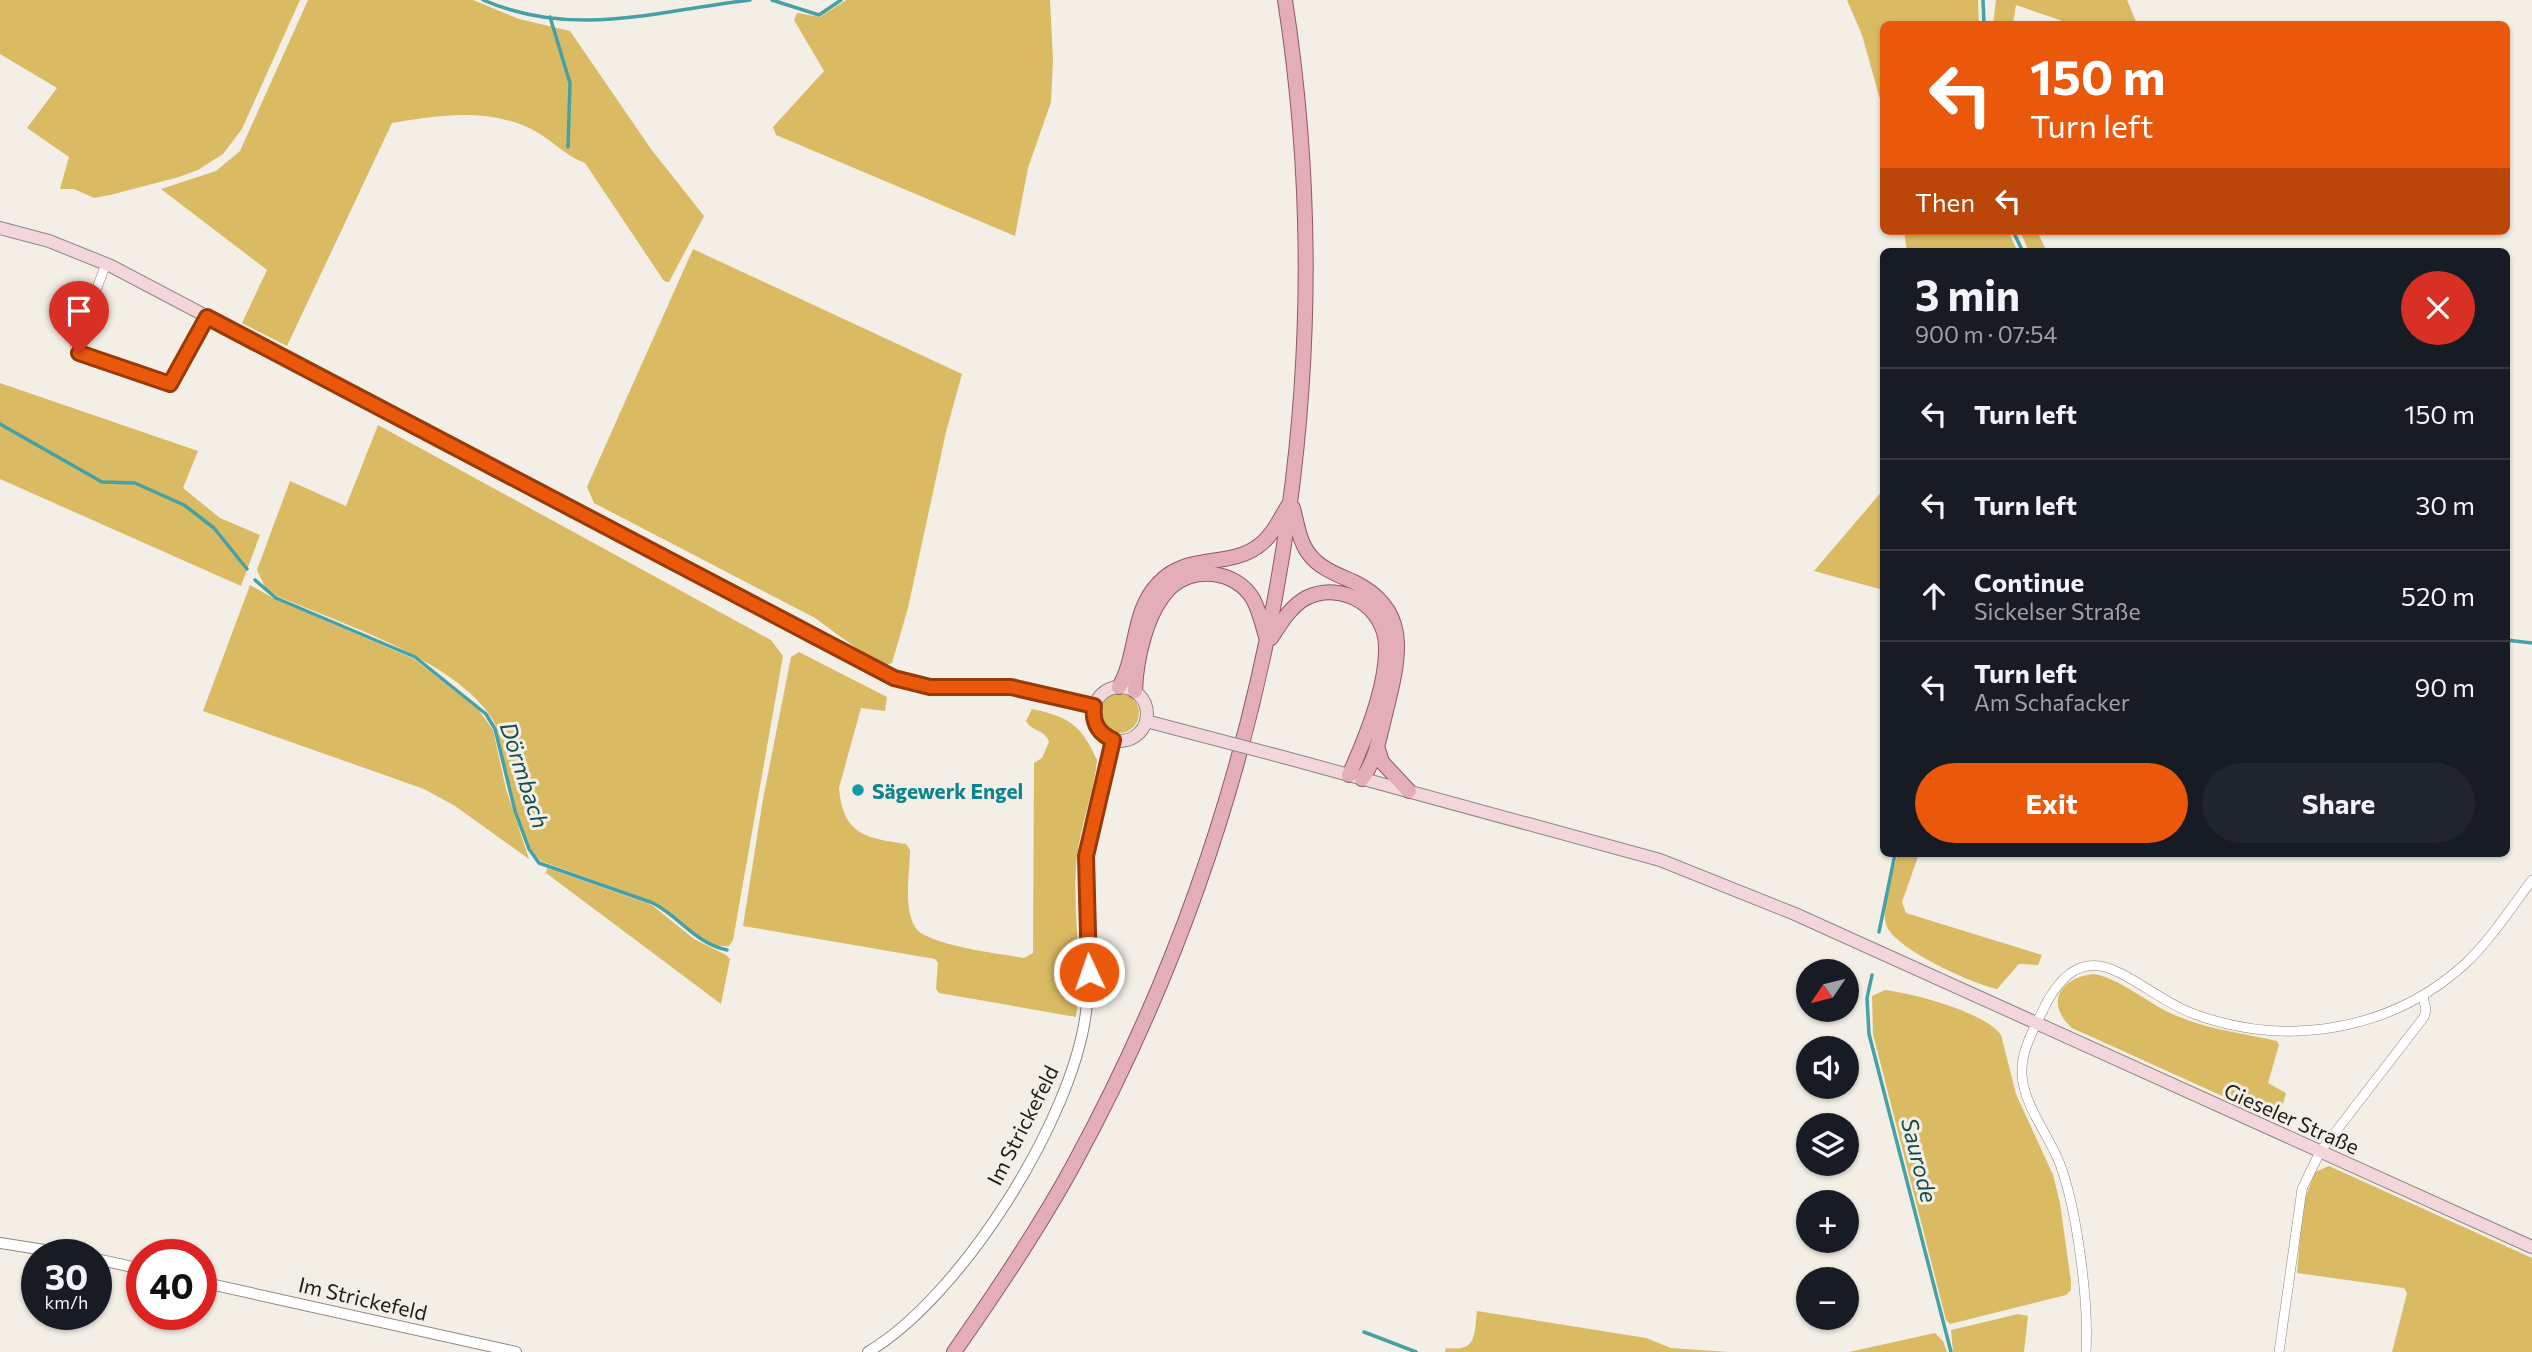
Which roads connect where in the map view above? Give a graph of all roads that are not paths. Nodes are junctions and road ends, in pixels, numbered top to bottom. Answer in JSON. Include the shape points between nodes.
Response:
{"nodes":[{"id":1,"x":1285,"y":0,"type":"edge"},
{"id":2,"x":0,"y":228,"type":"edge"},
{"id":3,"x":106,"y":264,"type":"junction"},
{"id":4,"x":207,"y":317,"type":"junction"},
{"id":5,"x":1292,"y":500,"type":"junction"},
{"id":6,"x":1268,"y":642,"type":"junction"},
{"id":7,"x":1119,"y":687,"type":"junction"},
{"id":8,"x":1135,"y":691,"type":"junction"},
{"id":9,"x":1094,"y":706,"type":"junction"},
{"id":10,"x":1146,"y":721,"type":"junction"},
{"id":11,"x":1113,"y":740,"type":"junction"},
{"id":12,"x":1377,"y":746,"type":"junction"},
{"id":13,"x":1355,"y":777,"type":"junction"},
{"id":14,"x":1409,"y":791,"type":"junction"},
{"id":15,"x":2532,"y":880,"type":"edge"},
{"id":16,"x":2423,"y":995,"type":"junction"},
{"id":17,"x":2036,"y":1024,"type":"junction"},
{"id":18,"x":2320,"y":1152,"type":"junction"},
{"id":19,"x":0,"y":1243,"type":"edge"},
{"id":20,"x":21,"y":1246,"type":"edge"},
{"id":21,"x":2532,"y":1247,"type":"edge"},
{"id":22,"x":217,"y":1286,"type":"edge"},
{"id":23,"x":516,"y":1352,"type":"edge"},
{"id":24,"x":869,"y":1352,"type":"edge"},
{"id":25,"x":954,"y":1352,"type":"edge"},
{"id":26,"x":2086,"y":1352,"type":"edge"},
{"id":27,"x":2279,"y":1352,"type":"edge"}],
"edges":[{"from":1,"to":5,"type":"main road","via":[[1300,123],[1305,233],[1302,389]]},
{"from":2,"to":3,"type":"main road"},
{"from":3,"to":4,"type":"main road"},
{"from":3,"to":4,"type":"street","via":[[75,345],[79,353],[170,384]]},
{"from":4,"to":9,"type":"main road","via":[[894,678],[930,687],[1011,687]]},
{"from":5,"to":6,"type":"main road"},
{"from":5,"to":7,"type":"main road","via":[[1257,547],[1185,565],[1157,584],[1140,617]]},
{"from":5,"to":12,"type":"main road","via":[[1302,543],[1310,555],[1369,591],[1393,621],[1398,655]]},
{"from":6,"to":8,"type":"main road","via":[[1258,609],[1244,587],[1221,575],[1191,576],[1168,590],[1154,614],[1137,668]]},
{"from":6,"to":13,"type":"main road","via":[[1295,606],[1324,593],[1355,597],[1382,625],[1384,663]]},
{"from":6,"to":25,"type":"main road","via":[[1239,760],[1182,932],[1153,1003],[1073,1165],[1034,1233]]},
{"from":7,"to":8,"type":"main road"},
{"from":7,"to":9,"type":"main road","via":[[1103,692]]},
{"from":8,"to":10,"type":"main road","via":[[1145,704]]},
{"from":9,"to":11,"type":"main road","via":[[1098,730]]},
{"from":10,"to":11,"type":"main road","via":[[1129,739]]},
{"from":10,"to":13,"type":"main road","name":"Gieseler Straße","bridge":true},
{"from":11,"to":24,"type":"street","name":"Im Strickefeld","via":[[1086,856],[1088,993],[1071,1074],[1029,1161],[961,1267],[911,1322]]},
{"from":12,"to":13,"type":"main road","via":[[1373,760]]},
{"from":12,"to":14,"type":"main road","via":[[1382,762]]},
{"from":13,"to":14,"type":"main road","name":"Gieseler Straße"},
{"from":14,"to":17,"type":"main road","name":"Gieseler Straße","via":[[1687,870]]},
{"from":15,"to":16,"type":"street","via":[[2467,962]]},
{"from":16,"to":17,"type":"street","via":[[2359,1023],[2288,1032],[2194,1014],[2115,971],[2088,966],[2059,982]]},
{"from":16,"to":18,"type":"street","via":[[2424,1017]]},
{"from":17,"to":18,"type":"main road","name":"Gieseler Straße"},
{"from":17,"to":26,"type":"street","via":[[2022,1076],[2066,1184],[2079,1258]]},
{"from":18,"to":21,"type":"main road","name":"Gieseler Straße"},
{"from":18,"to":27,"type":"street","via":[[2298,1205]]},
{"from":19,"to":20,"type":"street"},
{"from":22,"to":23,"type":"street","name":"Im Strickefeld"}]}
